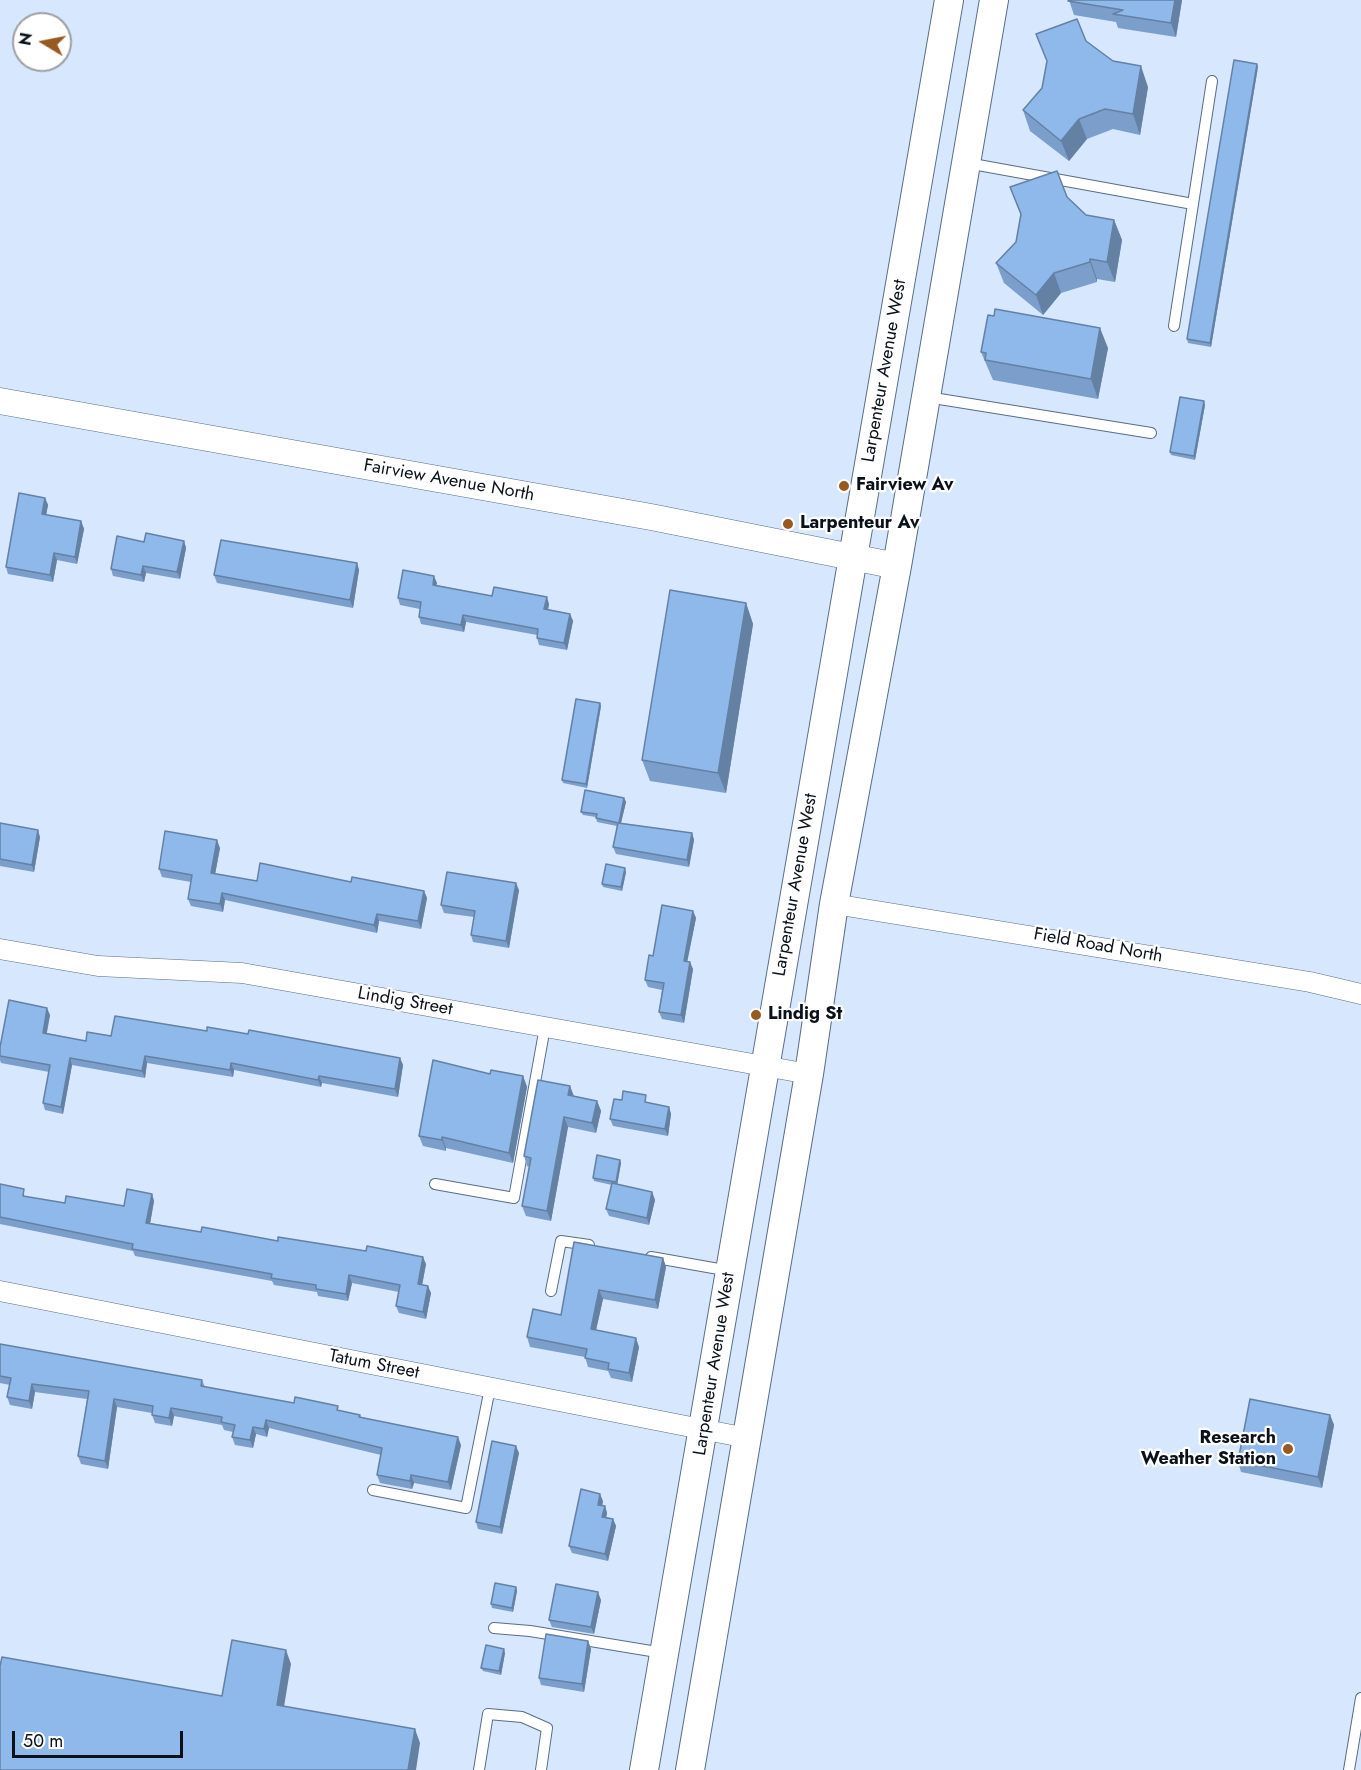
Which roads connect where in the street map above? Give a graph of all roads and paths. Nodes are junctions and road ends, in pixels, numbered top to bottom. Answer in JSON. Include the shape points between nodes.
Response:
{"nodes":[{"id":1,"x":949,"y":0,"type":"edge"},
{"id":2,"x":994,"y":0,"type":"edge"},
{"id":3,"x":1212,"y":81,"type":"dead end"},
{"id":4,"x":966,"y":163,"type":"junction"},
{"id":5,"x":1193,"y":204,"type":"junction"},
{"id":6,"x":1174,"y":326,"type":"dead end"},
{"id":7,"x":926,"y":398,"type":"junction"},
{"id":8,"x":0,"y":401,"type":"edge"},
{"id":9,"x":1151,"y":433,"type":"dead end"},
{"id":10,"x":853,"y":559,"type":"junction"},
{"id":11,"x":897,"y":566,"type":"junction"},
{"id":12,"x":834,"y":903,"type":"junction"},
{"id":13,"x":0,"y":949,"type":"edge"},
{"id":14,"x":1361,"y":994,"type":"edge"},
{"id":15,"x":545,"y":1027,"type":"junction"},
{"id":16,"x":764,"y":1066,"type":"junction"},
{"id":17,"x":808,"y":1074,"type":"junction"},
{"id":18,"x":435,"y":1184,"type":"dead end"},
{"id":19,"x":596,"y":1247,"type":"edge"},
{"id":20,"x":642,"y":1255,"type":"edge"},
{"id":21,"x":730,"y":1271,"type":"junction"},
{"id":22,"x":0,"y":1291,"type":"edge"},
{"id":23,"x":551,"y":1291,"type":"dead end"},
{"id":24,"x":490,"y":1388,"type":"junction"},
{"id":25,"x":704,"y":1431,"type":"junction"},
{"id":26,"x":747,"y":1438,"type":"junction"},
{"id":27,"x":373,"y":1490,"type":"dead end"},
{"id":28,"x":494,"y":1629,"type":"dead end"},
{"id":29,"x":665,"y":1653,"type":"junction"},
{"id":30,"x":1361,"y":1698,"type":"edge"},
{"id":31,"x":479,"y":1770,"type":"edge"},
{"id":32,"x":541,"y":1770,"type":"edge"},
{"id":33,"x":644,"y":1770,"type":"edge"},
{"id":34,"x":690,"y":1770,"type":"edge"},
{"id":35,"x":1348,"y":1770,"type":"edge"}],
"edges":[{"from":1,"to":10,"type":"main road","name":"Larpenteur Avenue West"},
{"from":2,"to":4,"type":"main road"},
{"from":3,"to":5,"type":"lane"},
{"from":4,"to":5,"type":"lane"},
{"from":4,"to":7,"type":"main road"},
{"from":5,"to":6,"type":"lane"},
{"from":7,"to":9,"type":"lane"},
{"from":7,"to":11,"type":"main road"},
{"from":8,"to":10,"type":"street","name":"Fairview Avenue North","via":[[651,517]]},
{"from":10,"to":11,"type":"street","name":"Fairview Avenue North"},
{"from":10,"to":16,"type":"main road","name":"Larpenteur Avenue West"},
{"from":11,"to":12,"type":"main road"},
{"from":12,"to":14,"type":"street","name":"Field Road North","via":[[1275,976]]},
{"from":12,"to":17,"type":"main road"},
{"from":13,"to":15,"type":"street","name":"Lindig Street","via":[[98,966],[242,973]]},
{"from":15,"to":16,"type":"street","name":"Lindig Street"},
{"from":15,"to":18,"type":"lane","via":[[514,1198]]},
{"from":16,"to":17,"type":"street","name":"Lindig Street"},
{"from":16,"to":21,"type":"main road","name":"Larpenteur Avenue West"},
{"from":17,"to":26,"type":"main road"},
{"from":19,"to":23,"type":"lane","via":[[561,1240]]},
{"from":20,"to":21,"type":"lane"},
{"from":21,"to":25,"type":"main road","name":"Larpenteur Avenue West"},
{"from":22,"to":24,"type":"street","name":"Tatum Street"},
{"from":24,"to":25,"type":"street","name":"Tatum Street"},
{"from":24,"to":27,"type":"lane","via":[[466,1508]]},
{"from":25,"to":26,"type":"street","name":"Tatum Street"},
{"from":25,"to":29,"type":"main road","name":"Larpenteur Avenue West"},
{"from":26,"to":34,"type":"main road"},
{"from":28,"to":29,"type":"lane","via":[[530,1631]]},
{"from":29,"to":33,"type":"main road","name":"Larpenteur Avenue West"},
{"from":30,"to":35,"type":"lane"},
{"from":31,"to":32,"type":"lane","via":[[488,1714],[522,1718],[547,1728]]}]}
